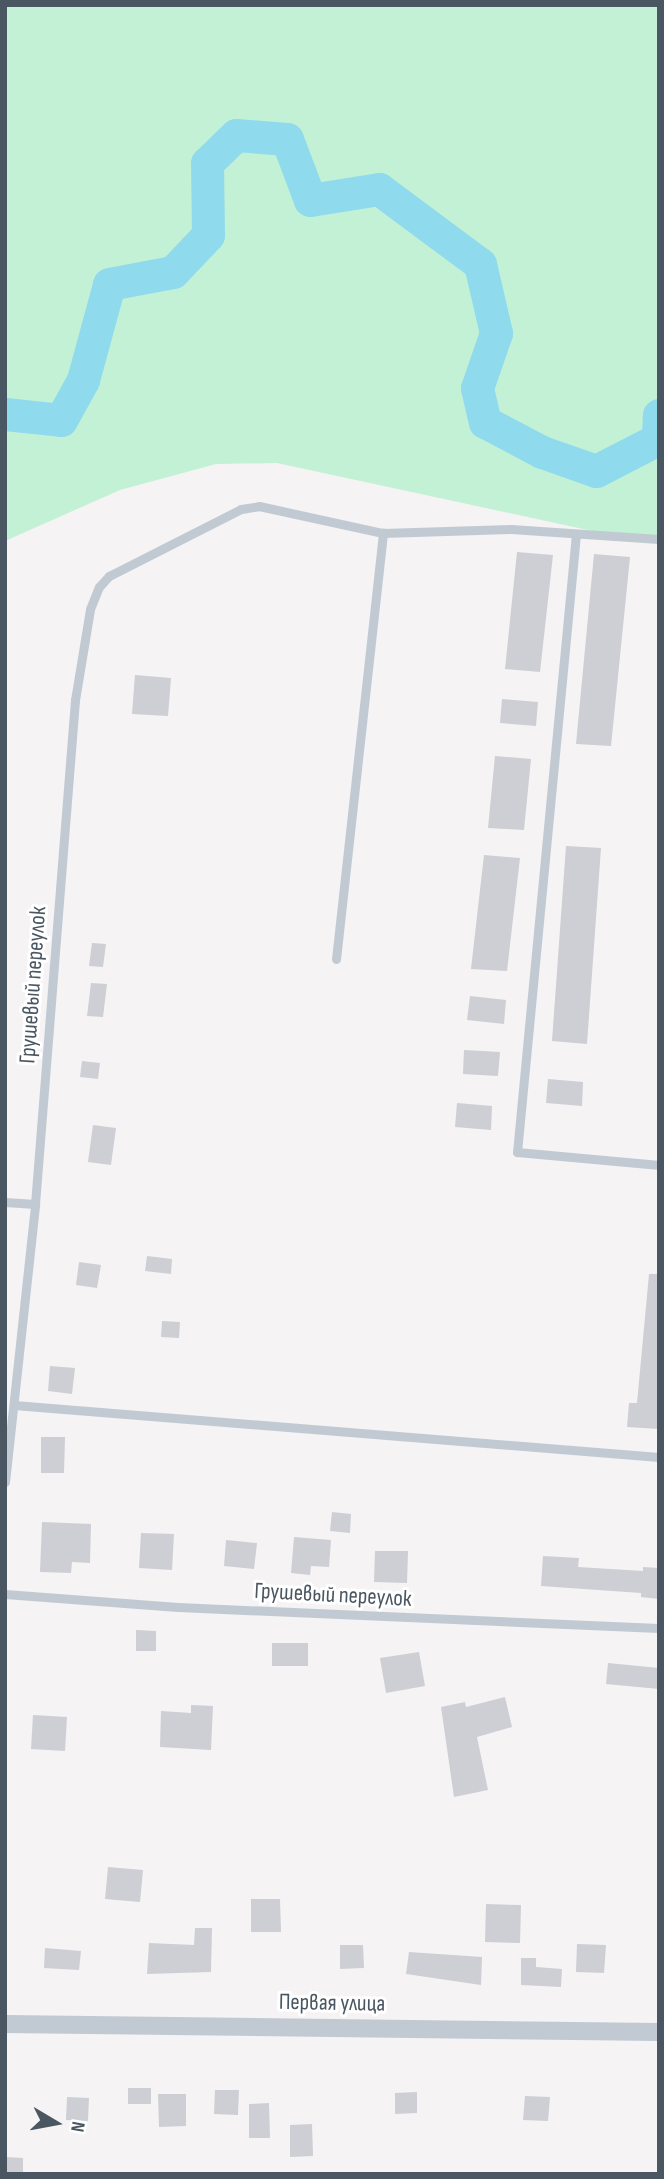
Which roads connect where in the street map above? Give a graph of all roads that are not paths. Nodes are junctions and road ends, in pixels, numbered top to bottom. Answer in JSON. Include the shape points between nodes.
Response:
{"nodes":[{"id":1,"x":383,"y":533,"type":"junction"},
{"id":2,"x":576,"y":534,"type":"junction"},
{"id":3,"x":659,"y":539,"type":"edge"},
{"id":4,"x":336,"y":959,"type":"dead end"},
{"id":5,"x":659,"y":1165,"type":"edge"},
{"id":6,"x":5,"y":1202,"type":"edge"},
{"id":7,"x":35,"y":1204,"type":"junction"},
{"id":8,"x":13,"y":1405,"type":"junction"},
{"id":9,"x":659,"y":1457,"type":"edge"},
{"id":10,"x":5,"y":1482,"type":"edge"},
{"id":11,"x":5,"y":1594,"type":"edge"},
{"id":12,"x":659,"y":1628,"type":"edge"},
{"id":13,"x":5,"y":2024,"type":"edge"},
{"id":14,"x":659,"y":2032,"type":"edge"}],
"edges":[{"from":1,"to":2,"type":"lane","name":"Грушевый переулок","via":[[511,529]]},
{"from":1,"to":4,"type":"lane"},
{"from":1,"to":7,"type":"lane","name":"Грушевый переулок","via":[[259,506],[242,509],[109,576],[90,609],[75,700]]},
{"from":2,"to":3,"type":"lane","name":"Грушевый переулок"},
{"from":2,"to":5,"type":"lane","via":[[517,1152]]},
{"from":6,"to":7,"type":"lane"},
{"from":7,"to":8,"type":"lane","name":"Грушевый переулок"},
{"from":8,"to":9,"type":"lane"},
{"from":8,"to":10,"type":"lane","name":"Грушевый переулок"},
{"from":11,"to":12,"type":"lane","name":"Грушевый переулок","via":[[391,1618]]},
{"from":13,"to":14,"type":"street","name":"Первая улица"}]}
